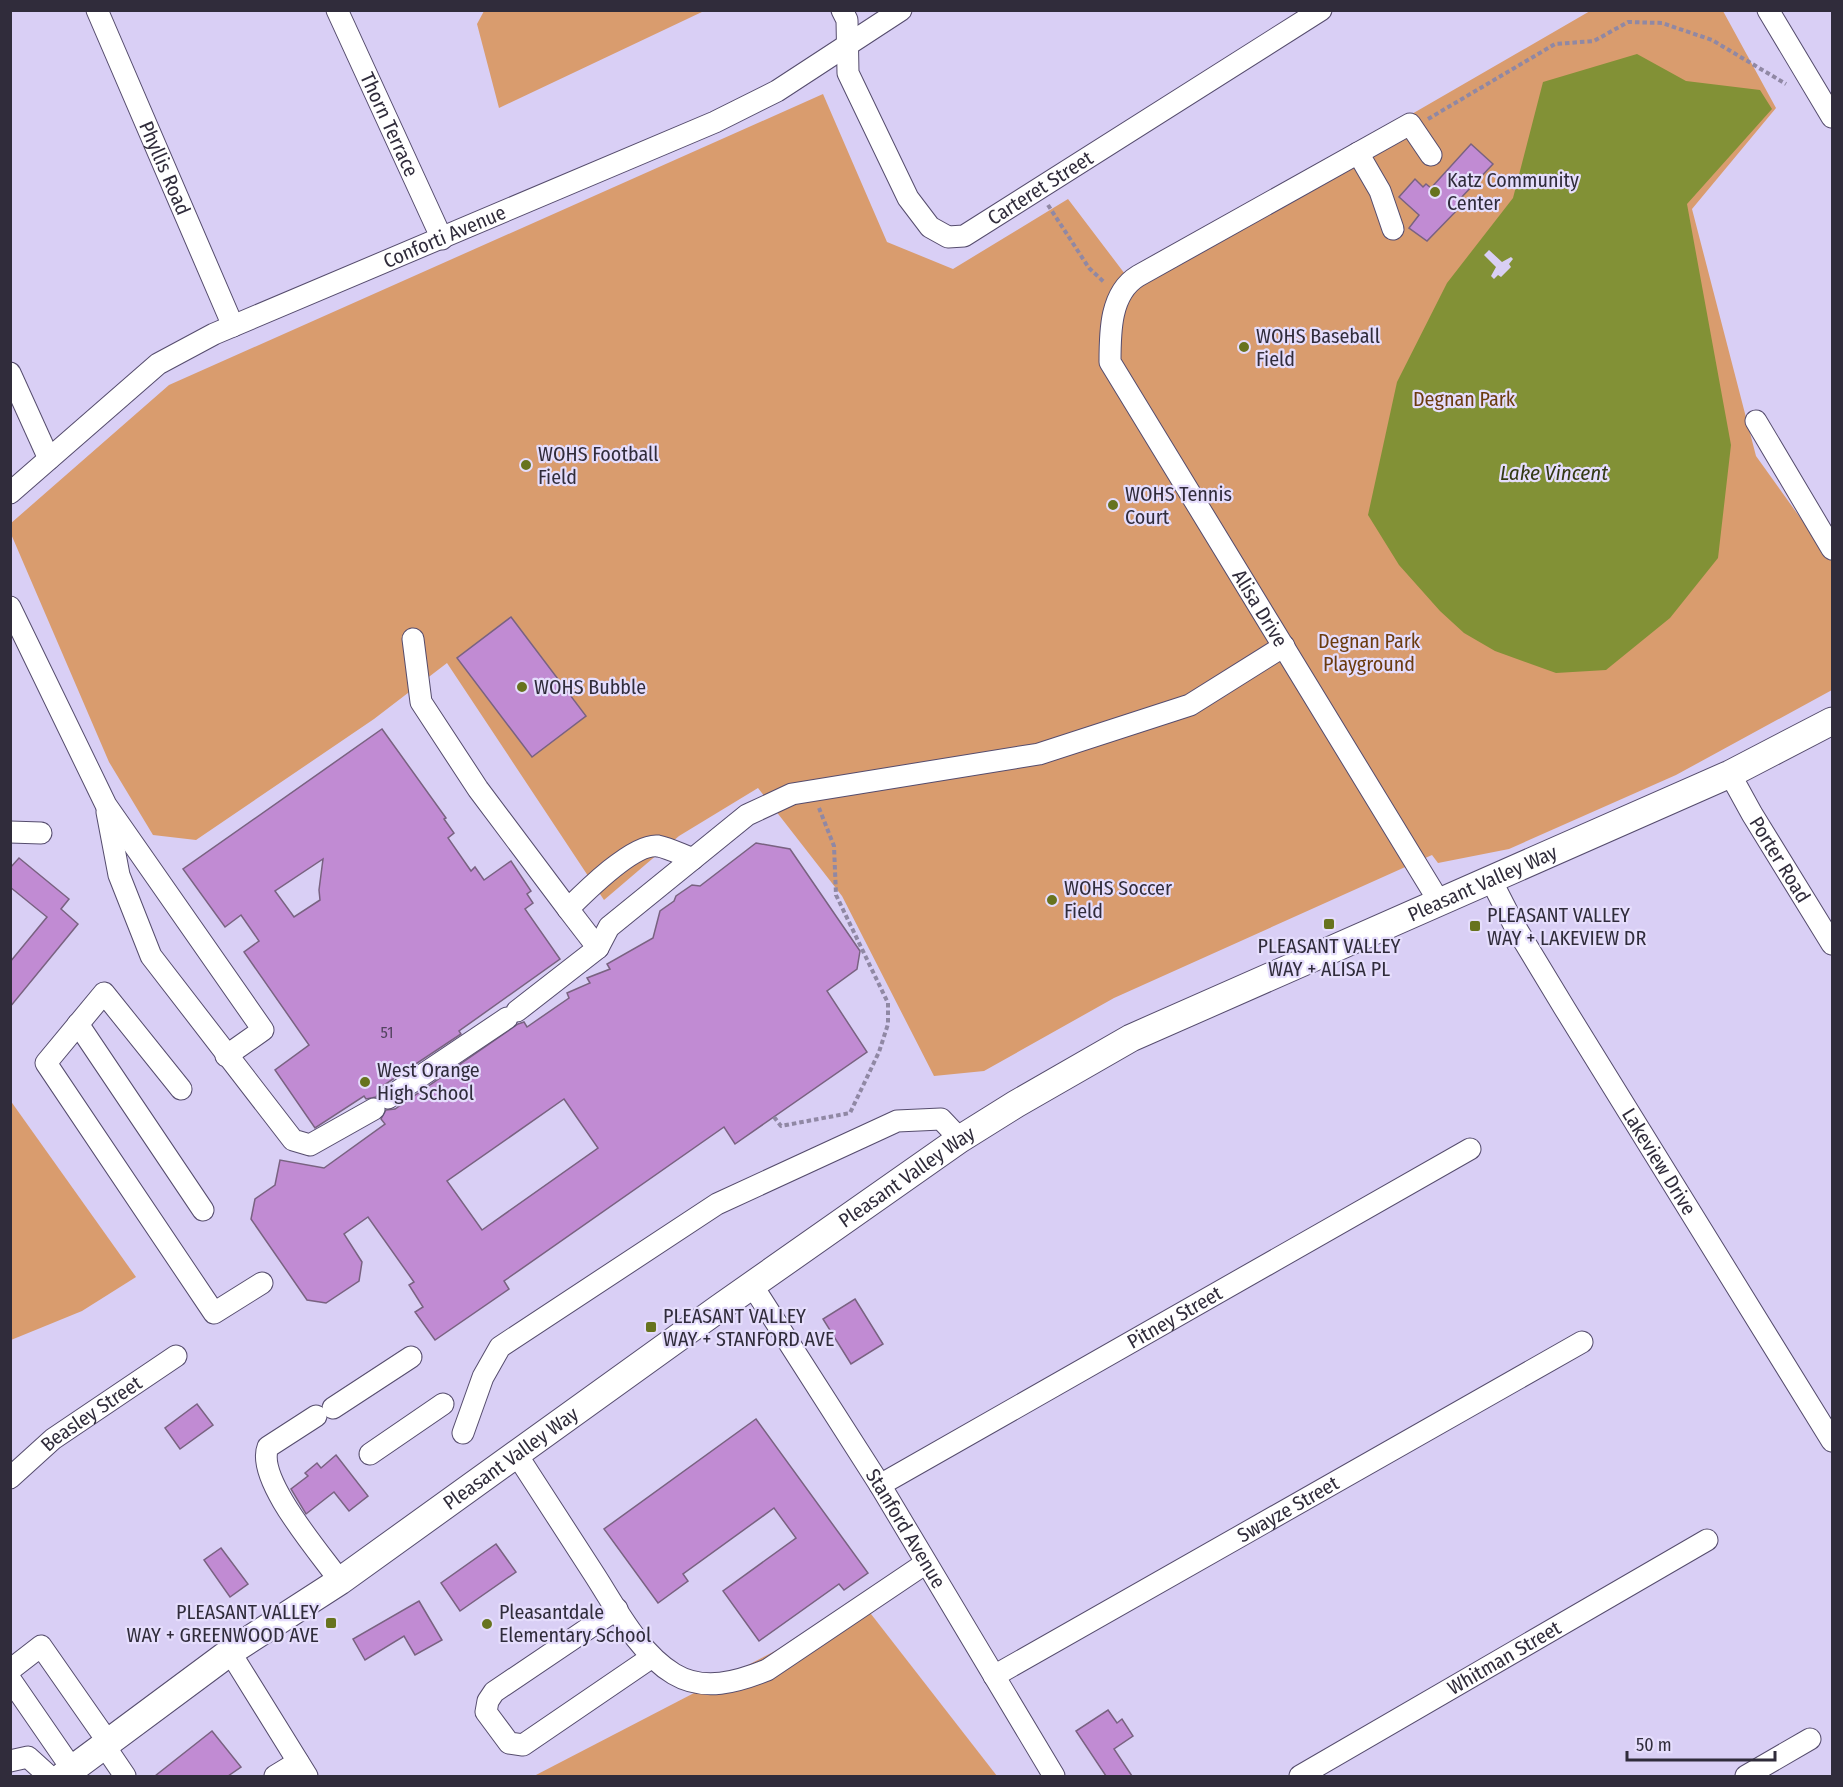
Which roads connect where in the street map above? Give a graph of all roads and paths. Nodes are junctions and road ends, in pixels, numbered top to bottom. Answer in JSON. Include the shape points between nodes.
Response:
{"nodes":[{"id":1,"x":97,"y":10,"type":"edge"},
{"id":2,"x":338,"y":10,"type":"edge"},
{"id":3,"x":842,"y":10,"type":"edge"},
{"id":4,"x":901,"y":10,"type":"edge"},
{"id":5,"x":1321,"y":10,"type":"edge"},
{"id":6,"x":1768,"y":10,"type":"edge"},
{"id":7,"x":849,"y":42,"type":"junction"},
{"id":8,"x":1833,"y":117,"type":"edge"},
{"id":9,"x":1358,"y":153,"type":"junction"},
{"id":10,"x":1431,"y":155,"type":"dead end"},
{"id":11,"x":1393,"y":229,"type":"dead end"},
{"id":12,"x":442,"y":239,"type":"junction"},
{"id":13,"x":233,"y":326,"type":"junction"},
{"id":14,"x":10,"y":373,"type":"edge"},
{"id":15,"x":1756,"y":421,"type":"dead end"},
{"id":16,"x":49,"y":459,"type":"junction"},
{"id":17,"x":10,"y":493,"type":"edge"},
{"id":18,"x":1833,"y":549,"type":"edge"},
{"id":19,"x":10,"y":607,"type":"edge"},
{"id":20,"x":413,"y":639,"type":"dead end"},
{"id":21,"x":1284,"y":646,"type":"junction"},
{"id":22,"x":1833,"y":721,"type":"edge"},
{"id":23,"x":1730,"y":774,"type":"junction"},
{"id":24,"x":813,"y":790,"type":"junction"},
{"id":25,"x":106,"y":805,"type":"junction"},
{"id":26,"x":10,"y":832,"type":"edge"},
{"id":27,"x":41,"y":833,"type":"dead end"},
{"id":28,"x":693,"y":859,"type":"junction"},
{"id":29,"x":1491,"y":880,"type":"junction"},
{"id":30,"x":1440,"y":903,"type":"junction"},
{"id":31,"x":568,"y":909,"type":"junction"},
{"id":32,"x":1833,"y":944,"type":"edge"},
{"id":33,"x":598,"y":948,"type":"junction"},
{"id":34,"x":78,"y":1024,"type":"junction"},
{"id":35,"x":226,"y":1056,"type":"junction"},
{"id":36,"x":181,"y":1089,"type":"dead end"},
{"id":37,"x":774,"y":1116,"type":"dead end"},
{"id":38,"x":960,"y":1139,"type":"junction"},
{"id":39,"x":1470,"y":1149,"type":"dead end"},
{"id":40,"x":203,"y":1210,"type":"dead end"},
{"id":41,"x":262,"y":1283,"type":"dead end"},
{"id":42,"x":752,"y":1286,"type":"junction"},
{"id":43,"x":1582,"y":1342,"type":"dead end"},
{"id":44,"x":176,"y":1356,"type":"dead end"},
{"id":45,"x":411,"y":1357,"type":"dead end"},
{"id":46,"x":443,"y":1404,"type":"dead end"},
{"id":47,"x":463,"y":1433,"type":"dead end"},
{"id":48,"x":1833,"y":1441,"type":"edge"},
{"id":49,"x":370,"y":1454,"type":"dead end"},
{"id":50,"x":517,"y":1455,"type":"junction"},
{"id":51,"x":10,"y":1478,"type":"edge"},
{"id":52,"x":880,"y":1485,"type":"junction"},
{"id":53,"x":1707,"y":1540,"type":"dead end"},
{"id":54,"x":926,"y":1563,"type":"junction"},
{"id":55,"x":340,"y":1581,"type":"junction"},
{"id":56,"x":617,"y":1609,"type":"junction"},
{"id":57,"x":230,"y":1652,"type":"junction"},
{"id":58,"x":652,"y":1657,"type":"junction"},
{"id":59,"x":10,"y":1670,"type":"edge"},
{"id":60,"x":994,"y":1676,"type":"junction"},
{"id":61,"x":10,"y":1679,"type":"edge"},
{"id":62,"x":1810,"y":1739,"type":"dead end"},
{"id":63,"x":106,"y":1743,"type":"junction"},
{"id":64,"x":10,"y":1761,"type":"edge"},
{"id":65,"x":303,"y":1769,"type":"edge"},
{"id":66,"x":61,"y":1774,"type":"edge"},
{"id":67,"x":125,"y":1776,"type":"edge"},
{"id":68,"x":275,"y":1776,"type":"edge"},
{"id":69,"x":1054,"y":1776,"type":"edge"},
{"id":70,"x":1300,"y":1776,"type":"edge"},
{"id":71,"x":1746,"y":1776,"type":"edge"}],
"edges":[{"from":1,"to":13,"type":"street","name":"Phyllis Road"},
{"from":2,"to":12,"type":"street","name":"Thorn Terrace"},
{"from":3,"to":7,"type":"street","name":"Carteret Street"},
{"from":4,"to":7,"type":"street","name":"Conforti Avenue"},
{"from":5,"to":7,"type":"street","name":"Carteret Street","via":[[964,236],[948,237],[930,227],[908,198],[848,73]]},
{"from":6,"to":8,"type":"street"},
{"from":7,"to":12,"type":"street","name":"Conforti Avenue","via":[[777,91],[715,122]]},
{"from":9,"to":10,"type":"street","name":"Alisa Drive","via":[[1410,124]]},
{"from":9,"to":11,"type":"street","via":[[1380,190]]},
{"from":9,"to":21,"type":"street","name":"Alisa Drive","via":[[1127,283],[1110,330],[1110,362]]},
{"from":12,"to":13,"type":"street","name":"Conforti Avenue"},
{"from":13,"to":16,"type":"street","name":"Conforti Avenue","via":[[158,364]]},
{"from":14,"to":16,"type":"street"},
{"from":15,"to":18,"type":"street"},
{"from":16,"to":17,"type":"street","name":"Conforti Avenue"},
{"from":19,"to":25,"type":"street"},
{"from":20,"to":31,"type":"street","via":[[421,702],[478,789]]},
{"from":21,"to":24,"type":"street","via":[[1190,705],[1039,754]]},
{"from":21,"to":30,"type":"street","name":"Alisa Drive"},
{"from":22,"to":23,"type":"main road","name":"Pleasant Valley Way"},
{"from":23,"to":29,"type":"main road","name":"Pleasant Valley Way"},
{"from":23,"to":32,"type":"street","name":"Porter Road"},
{"from":24,"to":28,"type":"street","via":[[792,794],[747,815]]},
{"from":24,"to":37,"type":"path","via":[[834,846],[837,895],[888,1003],[888,1024],[850,1113],[781,1126]]},
{"from":25,"to":35,"type":"street","via":[[119,875],[151,956]]},
{"from":25,"to":35,"type":"street","via":[[263,1030]]},
{"from":26,"to":27,"type":"street"},
{"from":28,"to":31,"type":"street","via":[[659,846],[645,847],[594,884]]},
{"from":28,"to":33,"type":"street","via":[[609,927]]},
{"from":29,"to":30,"type":"main road","name":"Pleasant Valley Way"},
{"from":29,"to":48,"type":"street","name":"Lakeview Drive","via":[[1565,1009]]},
{"from":30,"to":38,"type":"main road","name":"Pleasant Valley Way","via":[[1131,1038]]},
{"from":31,"to":33,"type":"street"},
{"from":33,"to":35,"type":"street","via":[[512,1015],[381,1103],[310,1144],[293,1140]]},
{"from":34,"to":36,"type":"street","via":[[104,993]]},
{"from":34,"to":40,"type":"street"},
{"from":34,"to":41,"type":"street","via":[[46,1063],[214,1314]]},
{"from":38,"to":42,"type":"main road","name":"Pleasant Valley Way"},
{"from":38,"to":47,"type":"street","via":[[941,1119],[897,1121],[717,1204],[500,1347],[483,1377]]},
{"from":39,"to":52,"type":"street","name":"Pitney Street"},
{"from":42,"to":50,"type":"main road","name":"Pleasant Valley Way"},
{"from":42,"to":52,"type":"street","name":"Stanford Avenue"},
{"from":43,"to":60,"type":"street","name":"Swayze Street"},
{"from":44,"to":51,"type":"street","name":"Beasley Street","via":[[53,1439]]},
{"from":45,"to":55,"type":"street","via":[[267,1447],[265,1460],[278,1494]]},
{"from":46,"to":49,"type":"street"},
{"from":50,"to":55,"type":"main road","name":"Pleasant Valley Way"},
{"from":50,"to":56,"type":"street"},
{"from":52,"to":54,"type":"street","name":"Stanford Avenue"},
{"from":53,"to":70,"type":"street","name":"Whitman Street"},
{"from":54,"to":58,"type":"street","via":[[766,1670],[741,1681],[693,1682],[674,1674]]},
{"from":54,"to":60,"type":"street","name":"Stanford Avenue"},
{"from":55,"to":57,"type":"main road","name":"Pleasant Valley Way"},
{"from":56,"to":58,"type":"street"},
{"from":56,"to":58,"type":"street","via":[[494,1692],[486,1712],[509,1743],[522,1745]]},
{"from":57,"to":63,"type":"main road","name":"Pleasant Valley Way"},
{"from":57,"to":65,"type":"street"},
{"from":59,"to":63,"type":"street","via":[[41,1646]]},
{"from":60,"to":69,"type":"street","name":"Stanford Avenue"},
{"from":61,"to":66,"type":"street"},
{"from":62,"to":71,"type":"street"},
{"from":63,"to":66,"type":"main road","name":"Pleasant Valley Way"},
{"from":63,"to":67,"type":"street"},
{"from":64,"to":66,"type":"street","via":[[28,1757]]},
{"from":65,"to":68,"type":"street"}]}
